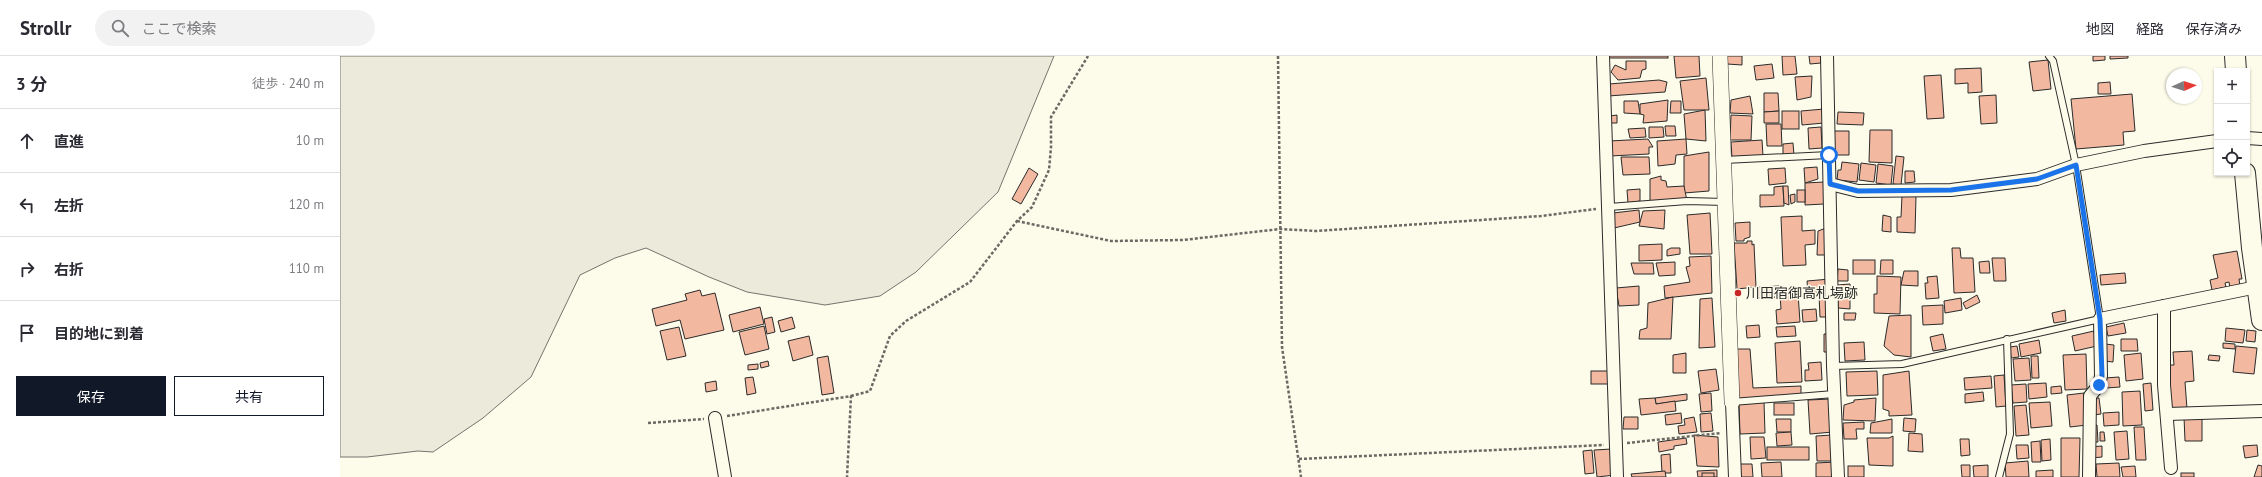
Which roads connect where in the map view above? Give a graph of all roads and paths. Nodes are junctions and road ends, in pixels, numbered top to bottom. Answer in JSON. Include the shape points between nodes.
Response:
{"nodes":[{"id":1,"x":1088,"y":56,"type":"edge"},
{"id":2,"x":1278,"y":56,"type":"edge"},
{"id":3,"x":1603,"y":56,"type":"edge"},
{"id":4,"x":1720,"y":56,"type":"edge"},
{"id":5,"x":1826,"y":56,"type":"edge"},
{"id":6,"x":2049,"y":56,"type":"edge"},
{"id":7,"x":2235,"y":56,"type":"edge"},
{"id":8,"x":2236,"y":68,"type":"edge"},
{"id":9,"x":2250,"y":138,"type":"edge"},
{"id":10,"x":2262,"y":138,"type":"edge"},
{"id":11,"x":2214,"y":141,"type":"edge"},
{"id":12,"x":1829,"y":155,"type":"junction"},
{"id":13,"x":1724,"y":160,"type":"junction"},
{"id":14,"x":2076,"y":165,"type":"junction"},
{"id":15,"x":2245,"y":176,"type":"edge"},
{"id":16,"x":1830,"y":184,"type":"junction"},
{"id":17,"x":1725,"y":202,"type":"junction"},
{"id":18,"x":1609,"y":207,"type":"junction"},
{"id":19,"x":1017,"y":220,"type":"junction"},
{"id":20,"x":1280,"y":229,"type":"junction"},
{"id":21,"x":2257,"y":287,"type":"junction"},
{"id":22,"x":2164,"y":306,"type":"junction"},
{"id":23,"x":2100,"y":319,"type":"junction"},
{"id":24,"x":2262,"y":320,"type":"edge"},
{"id":25,"x":2006,"y":339,"type":"junction"},
{"id":26,"x":1833,"y":366,"type":"junction"},
{"id":27,"x":1834,"y":394,"type":"junction"},
{"id":28,"x":851,"y":396,"type":"junction"},
{"id":29,"x":1732,"y":402,"type":"junction"},
{"id":30,"x":2262,"y":411,"type":"edge"},
{"id":31,"x":2168,"y":414,"type":"junction"},
{"id":32,"x":715,"y":418,"type":"junction"},
{"id":33,"x":648,"y":423,"type":"dead end"},
{"id":34,"x":1733,"y":432,"type":"junction"},
{"id":35,"x":1616,"y":444,"type":"junction"},
{"id":36,"x":1299,"y":459,"type":"junction"},
{"id":37,"x":2171,"y":468,"type":"dead end"},
{"id":38,"x":725,"y":477,"type":"edge"},
{"id":39,"x":847,"y":477,"type":"edge"},
{"id":40,"x":1300,"y":477,"type":"edge"},
{"id":41,"x":1617,"y":477,"type":"edge"},
{"id":42,"x":1735,"y":477,"type":"edge"},
{"id":43,"x":1838,"y":477,"type":"edge"},
{"id":44,"x":1999,"y":477,"type":"edge"},
{"id":45,"x":2089,"y":477,"type":"edge"}],
"edges":[{"from":1,"to":19,"type":"path","via":[[1051,117],[1048,170],[1032,207]]},
{"from":2,"to":20,"type":"path"},
{"from":3,"to":18,"type":"street"},
{"from":4,"to":13,"type":"street"},
{"from":5,"to":12,"type":"street"},
{"from":6,"to":14,"type":"lane","via":[[2053,61]]},
{"from":7,"to":8,"type":"highway"},
{"from":9,"to":10,"type":"street"},
{"from":11,"to":14,"type":"street","via":[[2144,151]]},
{"from":12,"to":13,"type":"lane"},
{"from":12,"to":16,"type":"street"},
{"from":13,"to":17,"type":"street"},
{"from":14,"to":16,"type":"street","via":[[2037,179],[1951,190],[1858,191]]},
{"from":14,"to":23,"type":"lane"},
{"from":15,"to":21,"type":"highway"},
{"from":16,"to":26,"type":"street"},
{"from":17,"to":18,"type":"lane","via":[[1687,201]]},
{"from":17,"to":29,"type":"street"},
{"from":18,"to":20,"type":"path","via":[[1541,216],[1316,230]]},
{"from":18,"to":35,"type":"street"},
{"from":19,"to":20,"type":"path","via":[[1111,241],[1182,240]]},
{"from":19,"to":28,"type":"path","via":[[970,282],[906,321],[890,336],[870,391]]},
{"from":20,"to":36,"type":"path","via":[[1282,347]]},
{"from":21,"to":22,"type":"street"},
{"from":21,"to":24,"type":"highway"},
{"from":22,"to":23,"type":"street"},
{"from":22,"to":31,"type":"street","via":[[2164,385]]},
{"from":23,"to":25,"type":"lane"},
{"from":23,"to":45,"type":"street","via":[[2102,376],[2099,385],[2090,396]]},
{"from":25,"to":26,"type":"lane","via":[[1902,364]]},
{"from":25,"to":44,"type":"lane","via":[[2010,434]]},
{"from":26,"to":27,"type":"street"},
{"from":27,"to":29,"type":"lane"},
{"from":27,"to":43,"type":"street"},
{"from":28,"to":32,"type":"path"},
{"from":28,"to":39,"type":"path"},
{"from":29,"to":34,"type":"street"},
{"from":30,"to":31,"type":"street"},
{"from":31,"to":37,"type":"street"},
{"from":32,"to":33,"type":"path"},
{"from":32,"to":38,"type":"street"},
{"from":34,"to":35,"type":"path"},
{"from":34,"to":42,"type":"street"},
{"from":35,"to":36,"type":"path"},
{"from":35,"to":41,"type":"street"},
{"from":36,"to":40,"type":"path"}]}
